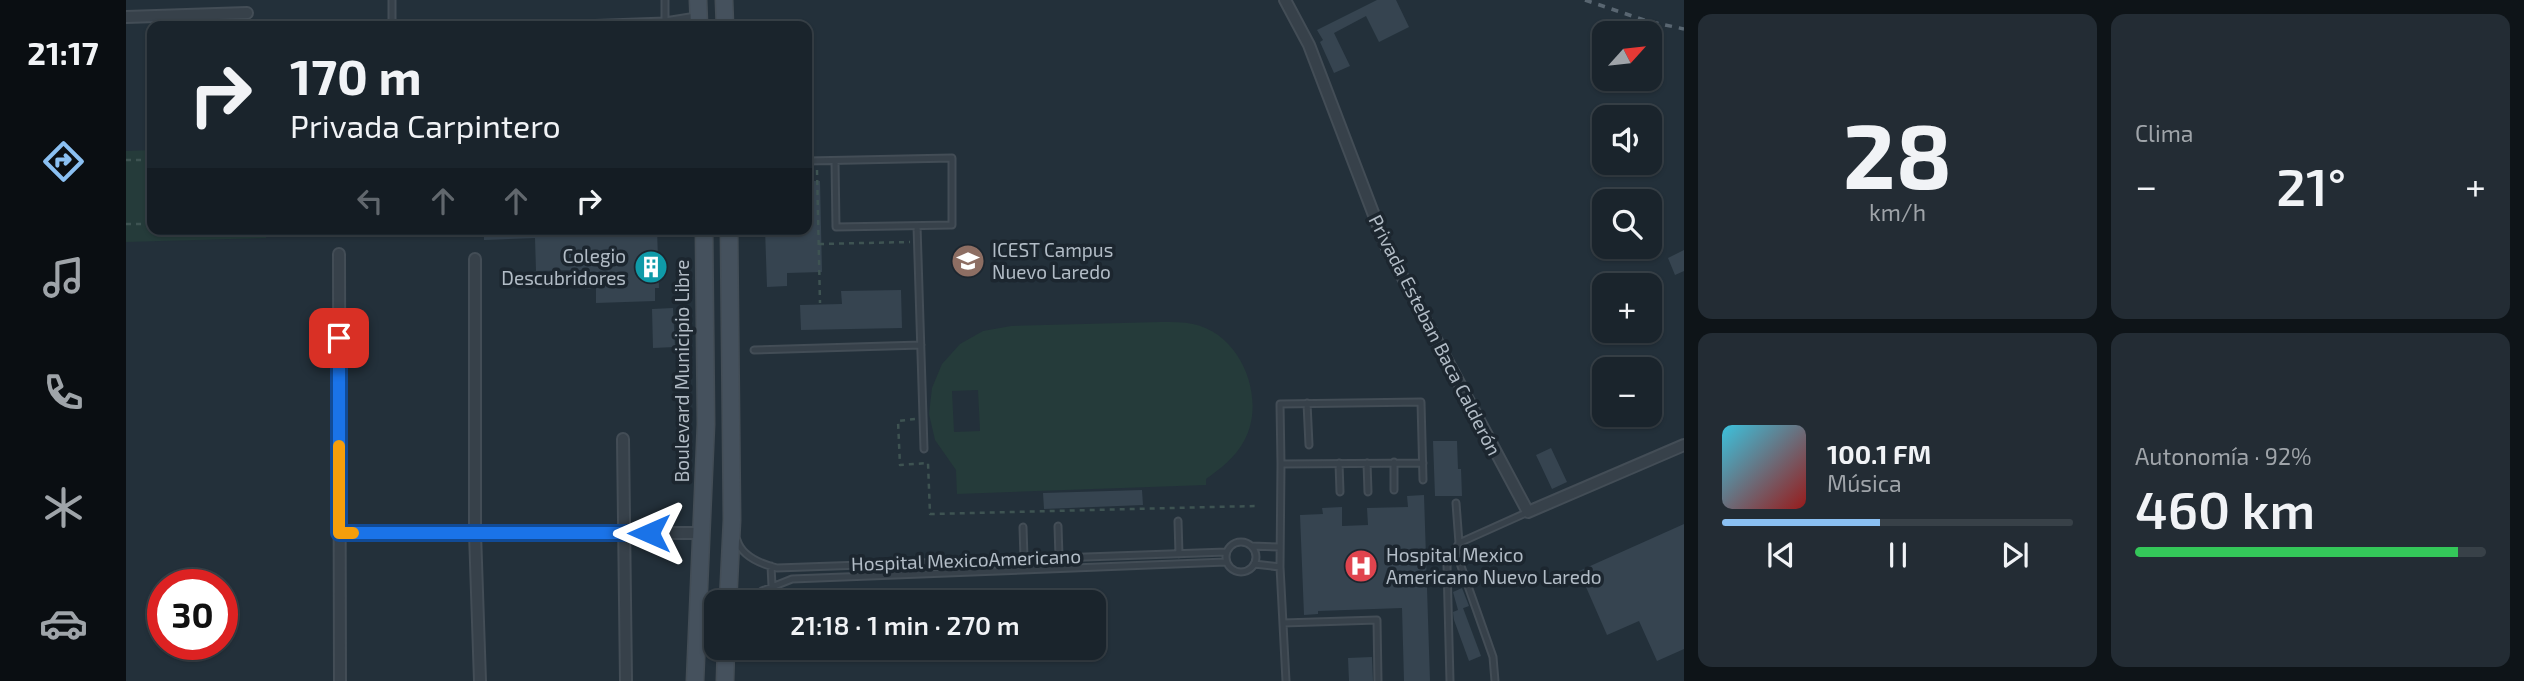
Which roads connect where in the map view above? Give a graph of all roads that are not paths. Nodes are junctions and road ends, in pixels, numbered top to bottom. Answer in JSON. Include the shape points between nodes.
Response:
{"nodes":[{"id":1,"x":392,"y":0,"type":"edge"},
{"id":2,"x":665,"y":0,"type":"edge"},
{"id":3,"x":724,"y":0,"type":"edge"},
{"id":4,"x":1286,"y":0,"type":"edge"},
{"id":5,"x":247,"y":13,"type":"dead end"},
{"id":6,"x":699,"y":14,"type":"edge"},
{"id":7,"x":126,"y":17,"type":"edge"},
{"id":8,"x":190,"y":21,"type":"edge"},
{"id":9,"x":393,"y":21,"type":"edge"},
{"id":10,"x":665,"y":21,"type":"joint"},
{"id":11,"x":725,"y":21,"type":"edge"},
{"id":12,"x":812,"y":161,"type":"edge"},
{"id":13,"x":835,"y":161,"type":"junction"},
{"id":14,"x":917,"y":226,"type":"junction"},
{"id":15,"x":704,"y":235,"type":"edge"},
{"id":16,"x":729,"y":235,"type":"edge"},
{"id":17,"x":339,"y":254,"type":"dead end"},
{"id":18,"x":475,"y":258,"type":"dead end"},
{"id":19,"x":921,"y":345,"type":"junction"},
{"id":20,"x":754,"y":349,"type":"dead end"},
{"id":21,"x":1307,"y":403,"type":"junction"},
{"id":22,"x":706,"y":424,"type":"junction"},
{"id":23,"x":731,"y":426,"type":"junction"},
{"id":24,"x":623,"y":439,"type":"dead end"},
{"id":25,"x":1309,"y":445,"type":"dead end"},
{"id":26,"x":1684,"y":445,"type":"edge"},
{"id":27,"x":924,"y":449,"type":"dead end"},
{"id":28,"x":1394,"y":462,"type":"junction"},
{"id":29,"x":1339,"y":463,"type":"junction"},
{"id":30,"x":1367,"y":463,"type":"junction"},
{"id":31,"x":1423,"y":463,"type":"junction"},
{"id":32,"x":1281,"y":464,"type":"junction"},
{"id":33,"x":1423,"y":480,"type":"dead end"},
{"id":34,"x":1394,"y":490,"type":"dead end"},
{"id":35,"x":1340,"y":492,"type":"dead end"},
{"id":36,"x":1368,"y":492,"type":"dead end"},
{"id":37,"x":1456,"y":503,"type":"dead end"},
{"id":38,"x":1528,"y":512,"type":"junction"},
{"id":39,"x":732,"y":520,"type":"junction"},
{"id":40,"x":1178,"y":521,"type":"dead end"},
{"id":41,"x":1058,"y":526,"type":"dead end"},
{"id":42,"x":1023,"y":527,"type":"dead end"},
{"id":43,"x":339,"y":533,"type":"junction"},
{"id":44,"x":475,"y":533,"type":"junction"},
{"id":45,"x":624,"y":533,"type":"junction"},
{"id":46,"x":700,"y":533,"type":"junction"},
{"id":47,"x":1252,"y":546,"type":"junction"},
{"id":48,"x":1457,"y":546,"type":"junction"},
{"id":49,"x":1280,"y":547,"type":"junction"},
{"id":50,"x":1226,"y":552,"type":"junction"},
{"id":51,"x":1156,"y":554,"type":"junction"},
{"id":52,"x":1179,"y":554,"type":"junction"},
{"id":53,"x":1062,"y":557,"type":"junction"},
{"id":54,"x":1024,"y":558,"type":"junction"},
{"id":55,"x":910,"y":562,"type":"junction"},
{"id":56,"x":1226,"y":562,"type":"junction"},
{"id":57,"x":1254,"y":564,"type":"junction"},
{"id":58,"x":1156,"y":565,"type":"junction"},
{"id":59,"x":771,"y":566,"type":"junction"},
{"id":60,"x":1065,"y":568,"type":"junction"},
{"id":61,"x":1280,"y":568,"type":"junction"},
{"id":62,"x":909,"y":574,"type":"junction"},
{"id":63,"x":772,"y":586,"type":"junction"},
{"id":64,"x":729,"y":590,"type":"edge"},
{"id":65,"x":764,"y":590,"type":"edge"},
{"id":66,"x":1283,"y":623,"type":"junction"},
{"id":67,"x":725,"y":660,"type":"edge"},
{"id":68,"x":340,"y":681,"type":"edge"},
{"id":69,"x":480,"y":681,"type":"edge"},
{"id":70,"x":626,"y":681,"type":"edge"},
{"id":71,"x":695,"y":681,"type":"edge"},
{"id":72,"x":724,"y":681,"type":"edge"},
{"id":73,"x":1286,"y":681,"type":"edge"},
{"id":74,"x":1378,"y":681,"type":"edge"},
{"id":75,"x":1450,"y":681,"type":"edge"},
{"id":76,"x":1495,"y":681,"type":"edge"}],
"edges":[{"from":1,"to":9,"type":"lane"},
{"from":2,"to":10,"type":"lane"},
{"from":3,"to":11,"type":"main road"},
{"from":4,"to":38,"type":"street","name":"Privada Esteban Baca Calderón","via":[[1309,45],[1385,244]]},
{"from":5,"to":8,"type":"street"},
{"from":6,"to":10,"type":"lane"},
{"from":7,"to":8,"type":"street"},
{"from":12,"to":13,"type":"lane"},
{"from":13,"to":14,"type":"lane","via":[[836,227]]},
{"from":13,"to":14,"type":"lane","via":[[952,158],[952,225]]},
{"from":14,"to":19,"type":"lane"},
{"from":15,"to":22,"type":"main road","name":"Boulevard Municipio Libre"},
{"from":16,"to":23,"type":"main road"},
{"from":17,"to":43,"type":"street"},
{"from":18,"to":44,"type":"street"},
{"from":19,"to":20,"type":"lane"},
{"from":19,"to":27,"type":"lane"},
{"from":21,"to":25,"type":"lane"},
{"from":21,"to":31,"type":"lane","via":[[1421,402]]},
{"from":21,"to":32,"type":"lane","via":[[1280,404]]},
{"from":22,"to":23,"type":"main road"},
{"from":22,"to":46,"type":"main road","name":"Boulevard Municipio Libre"},
{"from":23,"to":39,"type":"main road"},
{"from":24,"to":45,"type":"street"},
{"from":26,"to":38,"type":"street"},
{"from":28,"to":30,"type":"lane"},
{"from":28,"to":31,"type":"lane"},
{"from":28,"to":34,"type":"lane"},
{"from":29,"to":30,"type":"lane"},
{"from":29,"to":32,"type":"lane"},
{"from":29,"to":35,"type":"lane"},
{"from":30,"to":36,"type":"lane"},
{"from":31,"to":33,"type":"lane"},
{"from":32,"to":49,"type":"lane"},
{"from":37,"to":48,"type":"lane"},
{"from":38,"to":48,"type":"lane"},
{"from":39,"to":59,"type":"lane","name":"Hospital MexicoAmericano","via":[[738,545],[755,560]]},
{"from":39,"to":64,"type":"main road"},
{"from":40,"to":52,"type":"lane"},
{"from":41,"to":53,"type":"lane"},
{"from":42,"to":54,"type":"lane"},
{"from":43,"to":44,"type":"street"},
{"from":43,"to":68,"type":"street"},
{"from":44,"to":45,"type":"street"},
{"from":44,"to":69,"type":"street"},
{"from":45,"to":46,"type":"street"},
{"from":45,"to":70,"type":"street"},
{"from":46,"to":71,"type":"main road","name":"Boulevard Municipio Libre"},
{"from":47,"to":49,"type":"lane"},
{"from":47,"to":50,"type":"lane","via":[[1236,542]]},
{"from":47,"to":57,"type":"lane"},
{"from":48,"to":75,"type":"lane","via":[[1447,565]]},
{"from":48,"to":76,"type":"lane","via":[[1493,657]]},
{"from":49,"to":61,"type":"lane"},
{"from":50,"to":52,"type":"lane","name":"Hospital MexicoAmericano"},
{"from":50,"to":56,"type":"lane"},
{"from":51,"to":52,"type":"lane","name":"Hospital MexicoAmericano"},
{"from":51,"to":53,"type":"lane","name":"Hospital MexicoAmericano"},
{"from":51,"to":58,"type":"lane"},
{"from":53,"to":54,"type":"lane","name":"Hospital MexicoAmericano"},
{"from":53,"to":60,"type":"lane"},
{"from":54,"to":55,"type":"lane","name":"Hospital MexicoAmericano"},
{"from":55,"to":59,"type":"lane","name":"Hospital MexicoAmericano"},
{"from":55,"to":62,"type":"lane"},
{"from":56,"to":57,"type":"lane","via":[[1242,572]]},
{"from":56,"to":58,"type":"lane","name":"Hospital MexicoAmericano"},
{"from":57,"to":61,"type":"lane"},
{"from":58,"to":60,"type":"lane","name":"Hospital MexicoAmericano"},
{"from":59,"to":63,"type":"lane"},
{"from":60,"to":62,"type":"lane","name":"Hospital MexicoAmericano"},
{"from":61,"to":66,"type":"lane"},
{"from":62,"to":63,"type":"lane","name":"Hospital MexicoAmericano","via":[[792,579]]},
{"from":63,"to":65,"type":"lane","name":"Hospital MexicoAmericano"},
{"from":66,"to":73,"type":"lane"},
{"from":66,"to":74,"type":"lane","via":[[1377,620]]},
{"from":67,"to":72,"type":"main road"}]}
